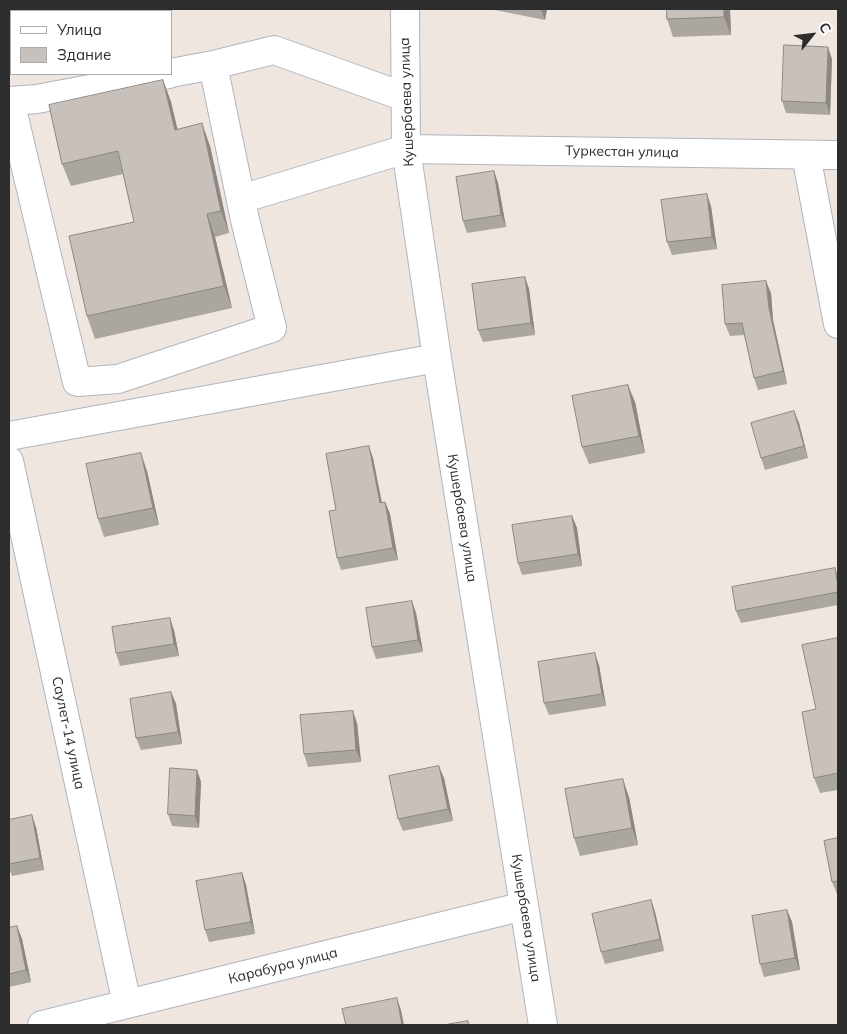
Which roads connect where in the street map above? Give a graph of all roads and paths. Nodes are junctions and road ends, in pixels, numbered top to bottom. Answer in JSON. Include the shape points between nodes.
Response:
{"nodes":[{"id":1,"x":405,"y":9,"type":"edge"},
{"id":2,"x":213,"y":65,"type":"junction"},
{"id":3,"x":172,"y":74,"type":"edge"},
{"id":4,"x":159,"y":75,"type":"edge"},
{"id":5,"x":40,"y":86,"type":"edge"},
{"id":6,"x":405,"y":97,"type":"junction"},
{"id":7,"x":406,"y":149,"type":"junction"},
{"id":8,"x":806,"y":155,"type":"junction"},
{"id":9,"x":838,"y":155,"type":"edge"},
{"id":10,"x":241,"y":199,"type":"junction"},
{"id":11,"x":838,"y":324,"type":"edge"},
{"id":12,"x":437,"y":358,"type":"junction"},
{"id":13,"x":9,"y":436,"type":"edge"},
{"id":14,"x":9,"y":461,"type":"edge"},
{"id":15,"x":524,"y":906,"type":"junction"},
{"id":16,"x":128,"y":1004,"type":"junction"},
{"id":17,"x":42,"y":1025,"type":"edge"},
{"id":18,"x":543,"y":1025,"type":"edge"}],
"edges":[{"from":1,"to":6,"type":"street","name":"Кушербаева улица"},
{"from":2,"to":3,"type":"street"},
{"from":2,"to":6,"type":"street","via":[[274,50]]},
{"from":2,"to":10,"type":"street"},
{"from":4,"to":5,"type":"street"},
{"from":5,"to":10,"type":"street","via":[[10,102],[77,382],[118,379],[272,328]]},
{"from":6,"to":7,"type":"street","name":"Кушербаева улица"},
{"from":7,"to":8,"type":"street","name":"Туркестан улица"},
{"from":7,"to":10,"type":"street","name":"Туркестан улица"},
{"from":7,"to":12,"type":"street","name":"Кушербаева улица"},
{"from":8,"to":9,"type":"street","name":"Туркестан улица"},
{"from":8,"to":11,"type":"street"},
{"from":12,"to":13,"type":"street"},
{"from":12,"to":15,"type":"street","name":"Кушербаева улица"},
{"from":14,"to":16,"type":"street","name":"Саулет-14 улица"},
{"from":15,"to":16,"type":"street","name":"Карабура улица"},
{"from":15,"to":18,"type":"street","name":"Кушербаева улица"},
{"from":16,"to":17,"type":"street","name":"Карабура улица"}]}
